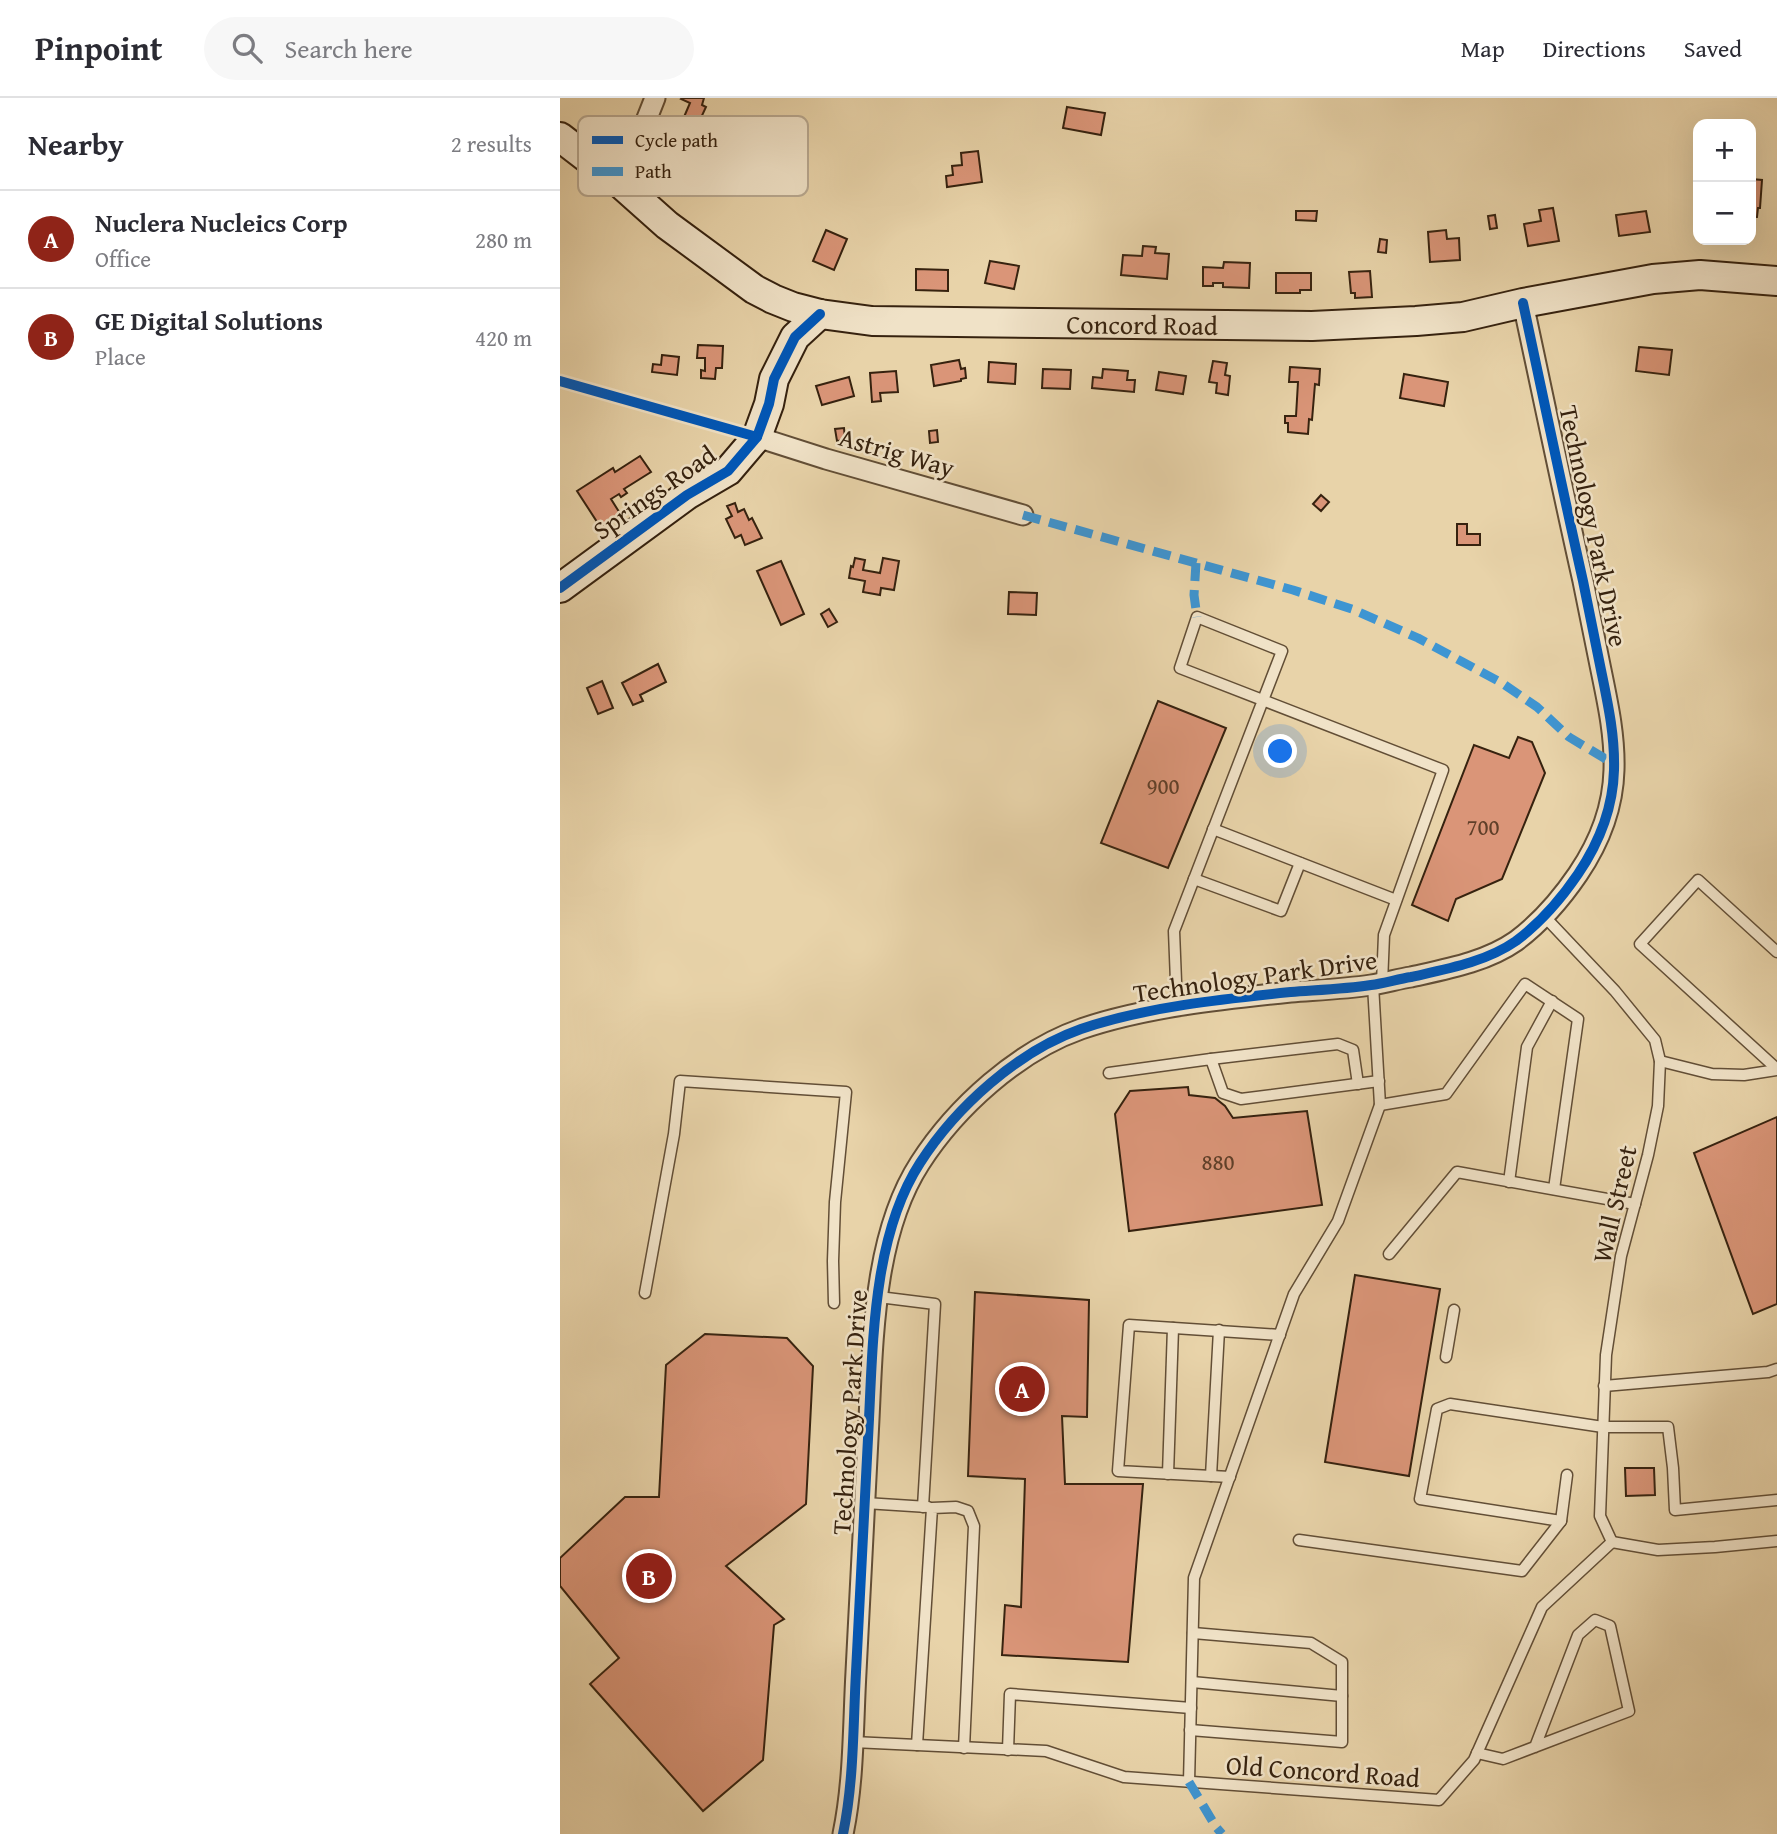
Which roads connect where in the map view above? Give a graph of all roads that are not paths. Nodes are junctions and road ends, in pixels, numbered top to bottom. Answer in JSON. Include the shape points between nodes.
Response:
{"nodes":[{"id":1,"x":655,"y":98,"type":"edge"},
{"id":2,"x":648,"y":116,"type":"edge"},
{"id":3,"x":560,"y":137,"type":"edge"},
{"id":4,"x":578,"y":151,"type":"edge"},
{"id":5,"x":634,"y":196,"type":"edge"},
{"id":6,"x":1777,"y":281,"type":"edge"},
{"id":7,"x":1523,"y":303,"type":"junction"},
{"id":8,"x":820,"y":314,"type":"junction"},
{"id":9,"x":757,"y":437,"type":"junction"},
{"id":10,"x":1023,"y":515,"type":"dead end"},
{"id":11,"x":560,"y":588,"type":"edge"},
{"id":12,"x":1263,"y":699,"type":"junction"},
{"id":13,"x":1213,"y":830,"type":"junction"},
{"id":14,"x":1300,"y":863,"type":"junction"},
{"id":15,"x":1194,"y":879,"type":"junction"},
{"id":16,"x":1396,"y":900,"type":"junction"},
{"id":17,"x":1544,"y":916,"type":"junction"},
{"id":18,"x":1777,"y":952,"type":"edge"},
{"id":19,"x":1378,"y":984,"type":"junction"},
{"id":20,"x":1552,"y":1001,"type":"junction"},
{"id":21,"x":1177,"y":1007,"type":"junction"},
{"id":22,"x":1211,"y":1059,"type":"junction"},
{"id":23,"x":1660,"y":1061,"type":"junction"},
{"id":24,"x":1777,"y":1070,"type":"edge"},
{"id":25,"x":1109,"y":1073,"type":"dead end"},
{"id":26,"x":1379,"y":1081,"type":"junction"},
{"id":27,"x":1358,"y":1084,"type":"junction"},
{"id":28,"x":1380,"y":1105,"type":"junction"},
{"id":29,"x":1509,"y":1182,"type":"junction"},
{"id":30,"x":1554,"y":1189,"type":"junction"},
{"id":31,"x":1635,"y":1204,"type":"junction"},
{"id":32,"x":1389,"y":1254,"type":"dead end"},
{"id":33,"x":645,"y":1293,"type":"dead end"},
{"id":34,"x":878,"y":1297,"type":"junction"},
{"id":35,"x":834,"y":1303,"type":"dead end"},
{"id":36,"x":1454,"y":1310,"type":"dead end"},
{"id":37,"x":1173,"y":1328,"type":"junction"},
{"id":38,"x":1219,"y":1330,"type":"junction"},
{"id":39,"x":1280,"y":1335,"type":"junction"},
{"id":40,"x":1446,"y":1357,"type":"dead end"},
{"id":41,"x":1777,"y":1369,"type":"edge"},
{"id":42,"x":1604,"y":1387,"type":"junction"},
{"id":43,"x":1603,"y":1427,"type":"junction"},
{"id":44,"x":1168,"y":1474,"type":"junction"},
{"id":45,"x":1567,"y":1475,"type":"dead end"},
{"id":46,"x":1211,"y":1476,"type":"junction"},
{"id":47,"x":1230,"y":1477,"type":"junction"},
{"id":48,"x":1777,"y":1500,"type":"edge"},
{"id":49,"x":865,"y":1503,"type":"junction"},
{"id":50,"x":928,"y":1507,"type":"junction"},
{"id":51,"x":1561,"y":1521,"type":"junction"},
{"id":52,"x":1298,"y":1541,"type":"dead end"},
{"id":53,"x":1777,"y":1541,"type":"edge"},
{"id":54,"x":1612,"y":1542,"type":"junction"},
{"id":55,"x":1193,"y":1633,"type":"junction"},
{"id":56,"x":1192,"y":1682,"type":"junction"},
{"id":57,"x":1342,"y":1696,"type":"junction"},
{"id":58,"x":1191,"y":1707,"type":"junction"},
{"id":59,"x":1191,"y":1730,"type":"junction"},
{"id":60,"x":853,"y":1742,"type":"junction"},
{"id":61,"x":917,"y":1745,"type":"junction"},
{"id":62,"x":1535,"y":1747,"type":"junction"},
{"id":63,"x":964,"y":1748,"type":"junction"},
{"id":64,"x":1007,"y":1750,"type":"junction"},
{"id":65,"x":1477,"y":1753,"type":"junction"},
{"id":66,"x":1189,"y":1782,"type":"junction"},
{"id":67,"x":843,"y":1834,"type":"edge"}],
"edges":[{"from":1,"to":2,"type":"street"},
{"from":3,"to":4,"type":"main road","name":"Concord Road"},
{"from":5,"to":8,"type":"main road","name":"Concord Road","via":[[754,289]]},
{"from":6,"to":7,"type":"main road","name":"Concord Road","via":[[1700,275],[1653,279]]},
{"from":7,"to":8,"type":"main road","name":"Concord Road","via":[[1463,317],[1312,326],[872,321]]},
{"from":7,"to":17,"type":"street","name":"Technology Park Drive","via":[[1614,734],[1613,792],[1593,852]]},
{"from":8,"to":9,"type":"main road","name":"Springs Road","via":[[795,337],[774,379]]},
{"from":9,"to":10,"type":"street","name":"Astrig Way"},
{"from":9,"to":11,"type":"main road","name":"Springs Road","via":[[728,471],[687,495]]},
{"from":12,"to":12,"type":"lane","via":[[1282,651],[1198,617],[1181,667]]},
{"from":12,"to":13,"type":"lane"},
{"from":12,"to":16,"type":"lane","via":[[1443,770]]},
{"from":13,"to":14,"type":"lane"},
{"from":13,"to":15,"type":"lane"},
{"from":14,"to":15,"type":"lane","via":[[1281,911]]},
{"from":14,"to":16,"type":"lane"},
{"from":15,"to":21,"type":"lane","via":[[1174,931]]},
{"from":16,"to":19,"type":"lane","via":[[1384,935]]},
{"from":17,"to":19,"type":"street","name":"Technology Park Drive","via":[[1486,957]]},
{"from":17,"to":23,"type":"lane","name":"Wall Street","via":[[1655,1040]]},
{"from":18,"to":24,"type":"lane","via":[[1698,880],[1640,944]]},
{"from":19,"to":21,"type":"street","name":"Technology Park Drive"},
{"from":19,"to":26,"type":"lane"},
{"from":20,"to":28,"type":"lane","via":[[1525,984],[1446,1094]]},
{"from":20,"to":29,"type":"lane","via":[[1527,1047]]},
{"from":20,"to":30,"type":"lane","via":[[1578,1019]]},
{"from":21,"to":34,"type":"street","name":"Technology Park Drive","via":[[1114,1019],[1035,1051],[992,1082],[949,1123],[906,1189],[893,1221]]},
{"from":22,"to":25,"type":"lane"},
{"from":22,"to":27,"type":"lane","via":[[1223,1093],[1241,1099]]},
{"from":22,"to":27,"type":"lane","via":[[1338,1044],[1353,1050]]},
{"from":23,"to":24,"type":"lane","via":[[1712,1074]]},
{"from":23,"to":31,"type":"lane","name":"Wall Street","via":[[1658,1106]]},
{"from":26,"to":27,"type":"lane"},
{"from":26,"to":28,"type":"lane"},
{"from":28,"to":39,"type":"lane","via":[[1338,1221],[1294,1294]]},
{"from":29,"to":30,"type":"lane"},
{"from":29,"to":32,"type":"lane","via":[[1457,1172]]},
{"from":30,"to":31,"type":"lane"},
{"from":31,"to":42,"type":"lane","name":"Wall Street","via":[[1621,1256]]},
{"from":33,"to":35,"type":"lane","via":[[680,1081],[845,1092],[835,1202]]},
{"from":34,"to":49,"type":"street","name":"Technology Park Drive"},
{"from":34,"to":50,"type":"lane","via":[[935,1304]]},
{"from":36,"to":40,"type":"lane"},
{"from":37,"to":38,"type":"lane"},
{"from":37,"to":44,"type":"lane"},
{"from":37,"to":44,"type":"lane","via":[[1129,1325],[1118,1471]]},
{"from":38,"to":39,"type":"lane"},
{"from":38,"to":46,"type":"lane"},
{"from":39,"to":47,"type":"lane"},
{"from":41,"to":42,"type":"lane"},
{"from":42,"to":43,"type":"lane","name":"Wall Street"},
{"from":43,"to":48,"type":"lane","via":[[1668,1427],[1675,1510]]},
{"from":43,"to":51,"type":"lane","via":[[1450,1404],[1437,1409],[1420,1499]]},
{"from":43,"to":54,"type":"lane","name":"Wall Street","via":[[1600,1516]]},
{"from":44,"to":46,"type":"lane"},
{"from":45,"to":51,"type":"lane"},
{"from":46,"to":47,"type":"lane"},
{"from":47,"to":55,"type":"lane","via":[[1194,1578]]},
{"from":49,"to":50,"type":"lane"},
{"from":49,"to":60,"type":"street","name":"Technology Park Drive"},
{"from":50,"to":61,"type":"lane"},
{"from":50,"to":63,"type":"lane","via":[[968,1511],[974,1526]]},
{"from":51,"to":52,"type":"lane","via":[[1522,1571]]},
{"from":53,"to":54,"type":"lane","via":[[1658,1549]]},
{"from":54,"to":65,"type":"lane","name":"Old Concord Road","via":[[1542,1607]]},
{"from":55,"to":56,"type":"lane"},
{"from":55,"to":57,"type":"lane","via":[[1311,1643],[1342,1662]]},
{"from":56,"to":57,"type":"lane"},
{"from":56,"to":58,"type":"lane"},
{"from":57,"to":59,"type":"lane","via":[[1342,1742]]},
{"from":58,"to":59,"type":"lane"},
{"from":58,"to":64,"type":"lane","via":[[1010,1694]]},
{"from":59,"to":66,"type":"lane"},
{"from":60,"to":61,"type":"lane","name":"Old Concord Road"},
{"from":60,"to":67,"type":"street","name":"Technology Park Drive"},
{"from":61,"to":63,"type":"lane","name":"Old Concord Road"},
{"from":62,"to":62,"type":"lane","via":[[1629,1711],[1610,1626],[1595,1620],[1578,1635]]},
{"from":62,"to":65,"type":"lane","via":[[1503,1759]]},
{"from":63,"to":64,"type":"lane","name":"Old Concord Road"},
{"from":64,"to":66,"type":"lane","name":"Old Concord Road","via":[[1046,1752],[1124,1777]]},
{"from":65,"to":66,"type":"lane","name":"Old Concord Road","via":[[1440,1800]]}]}
